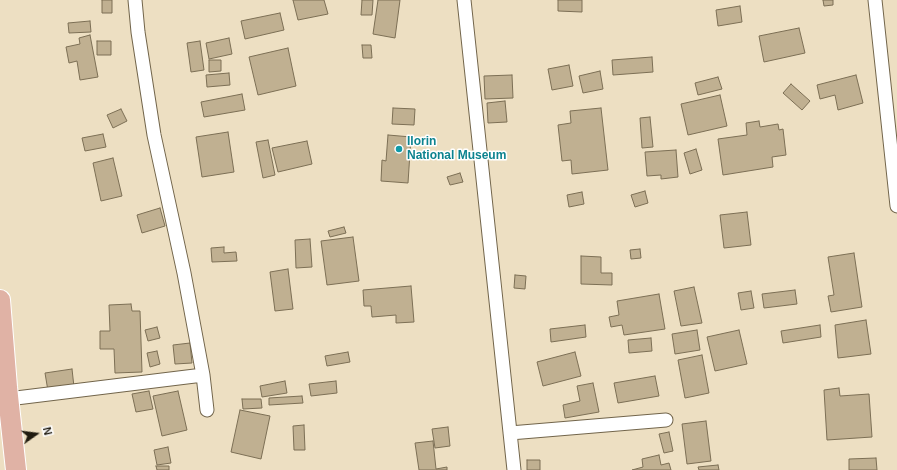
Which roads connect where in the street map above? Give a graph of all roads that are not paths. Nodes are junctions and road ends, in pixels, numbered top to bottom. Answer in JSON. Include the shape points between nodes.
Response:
{"nodes":[{"id":1,"x":135,"y":0,"type":"edge"},
{"id":2,"x":464,"y":0,"type":"edge"},
{"id":3,"x":875,"y":0,"type":"edge"},
{"id":4,"x":897,"y":206,"type":"edge"},
{"id":5,"x":0,"y":300,"type":"edge"},
{"id":6,"x":203,"y":375,"type":"junction"},
{"id":7,"x":8,"y":399,"type":"junction"},
{"id":8,"x":208,"y":410,"type":"dead end"},
{"id":9,"x":666,"y":420,"type":"dead end"},
{"id":10,"x":510,"y":433,"type":"junction"},
{"id":11,"x":16,"y":470,"type":"edge"},
{"id":12,"x":514,"y":470,"type":"edge"}],
"edges":[{"from":1,"to":6,"type":"street","via":[[154,135]]},
{"from":2,"to":10,"type":"street"},
{"from":3,"to":4,"type":"street"},
{"from":5,"to":7,"type":"main road"},
{"from":6,"to":7,"type":"street"},
{"from":6,"to":8,"type":"street"},
{"from":7,"to":11,"type":"main road"},
{"from":9,"to":10,"type":"street"},
{"from":10,"to":12,"type":"street"}]}
